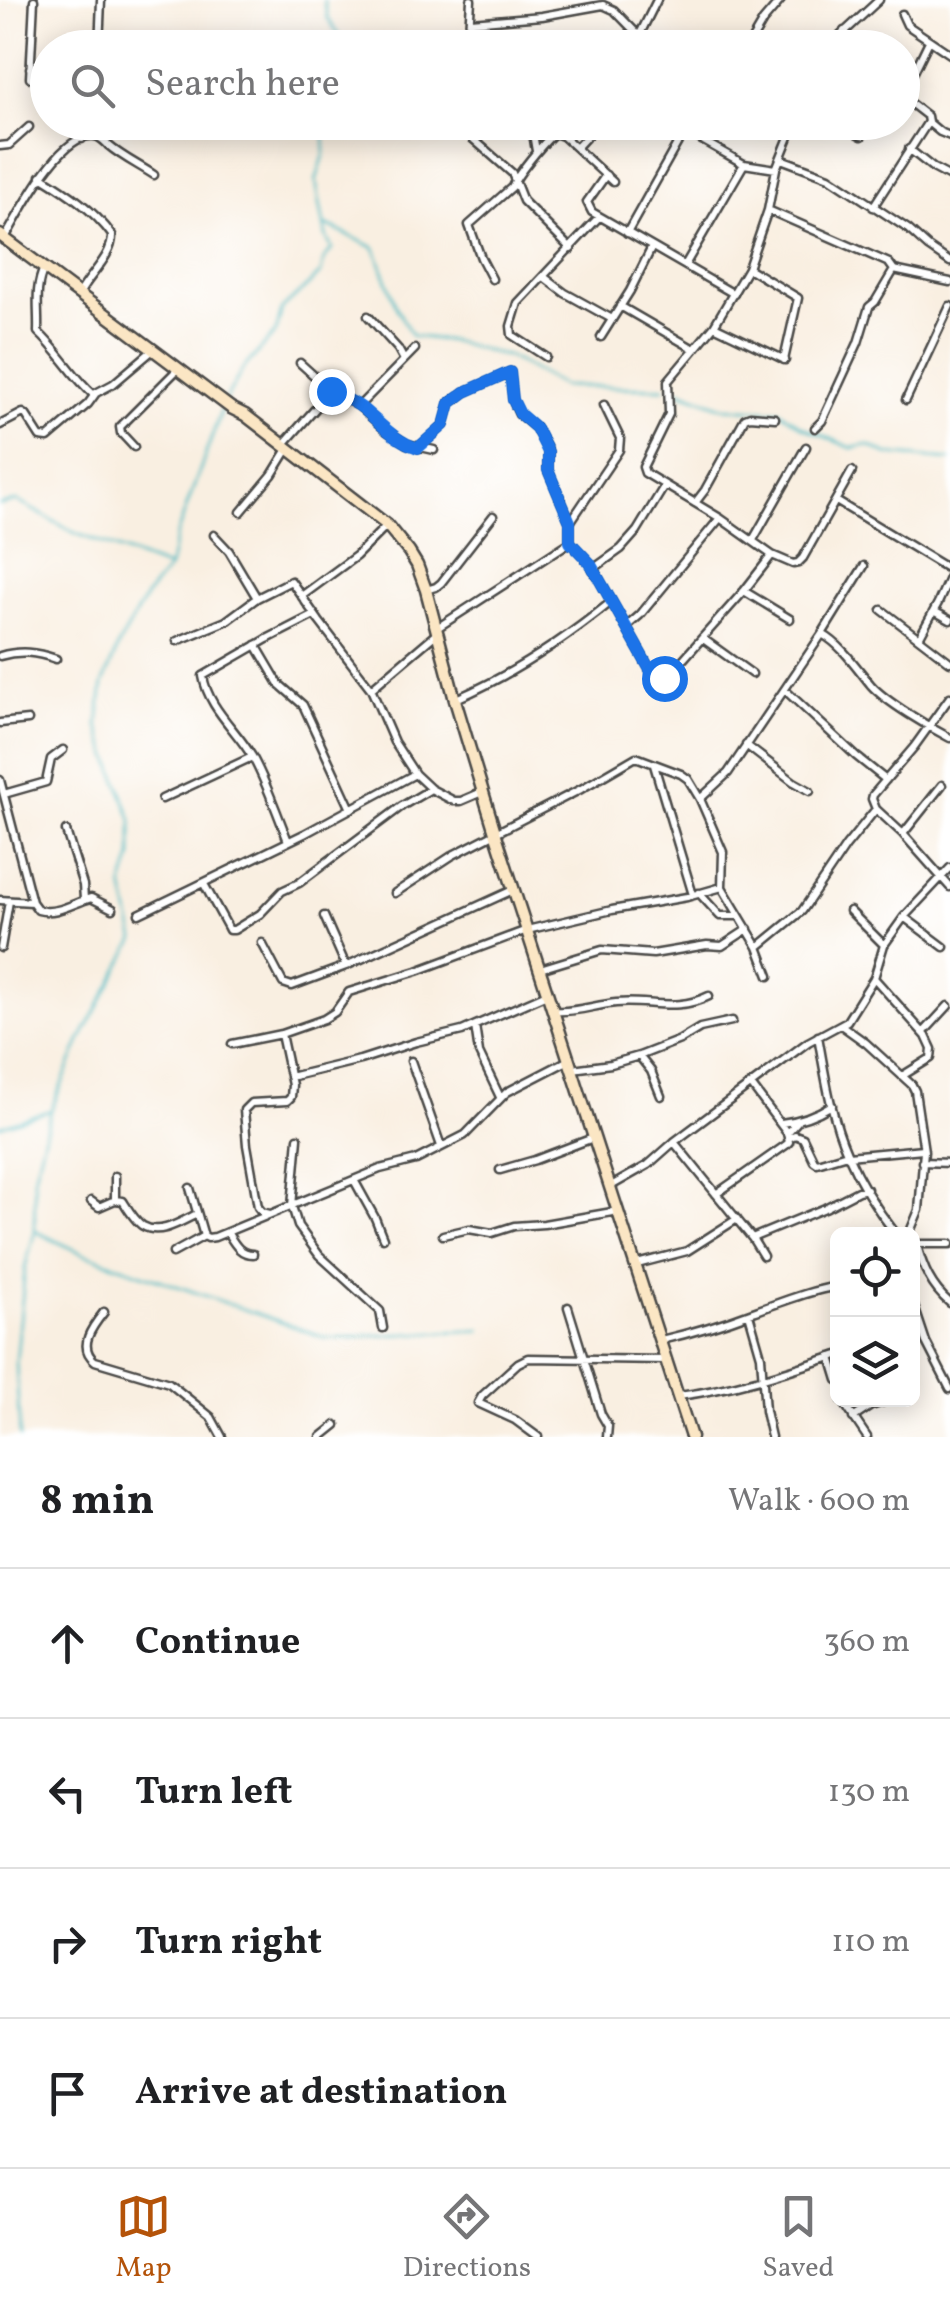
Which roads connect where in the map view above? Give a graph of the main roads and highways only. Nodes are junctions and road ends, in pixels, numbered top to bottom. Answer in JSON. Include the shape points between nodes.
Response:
{"nodes":[{"id":1,"x":2,"y":236,"type":"edge"},
{"id":2,"x":691,"y":1437,"type":"edge"}],
"edges":[{"from":1,"to":2,"type":"main road","via":[[286,446],[387,525],[409,552]]}]}
